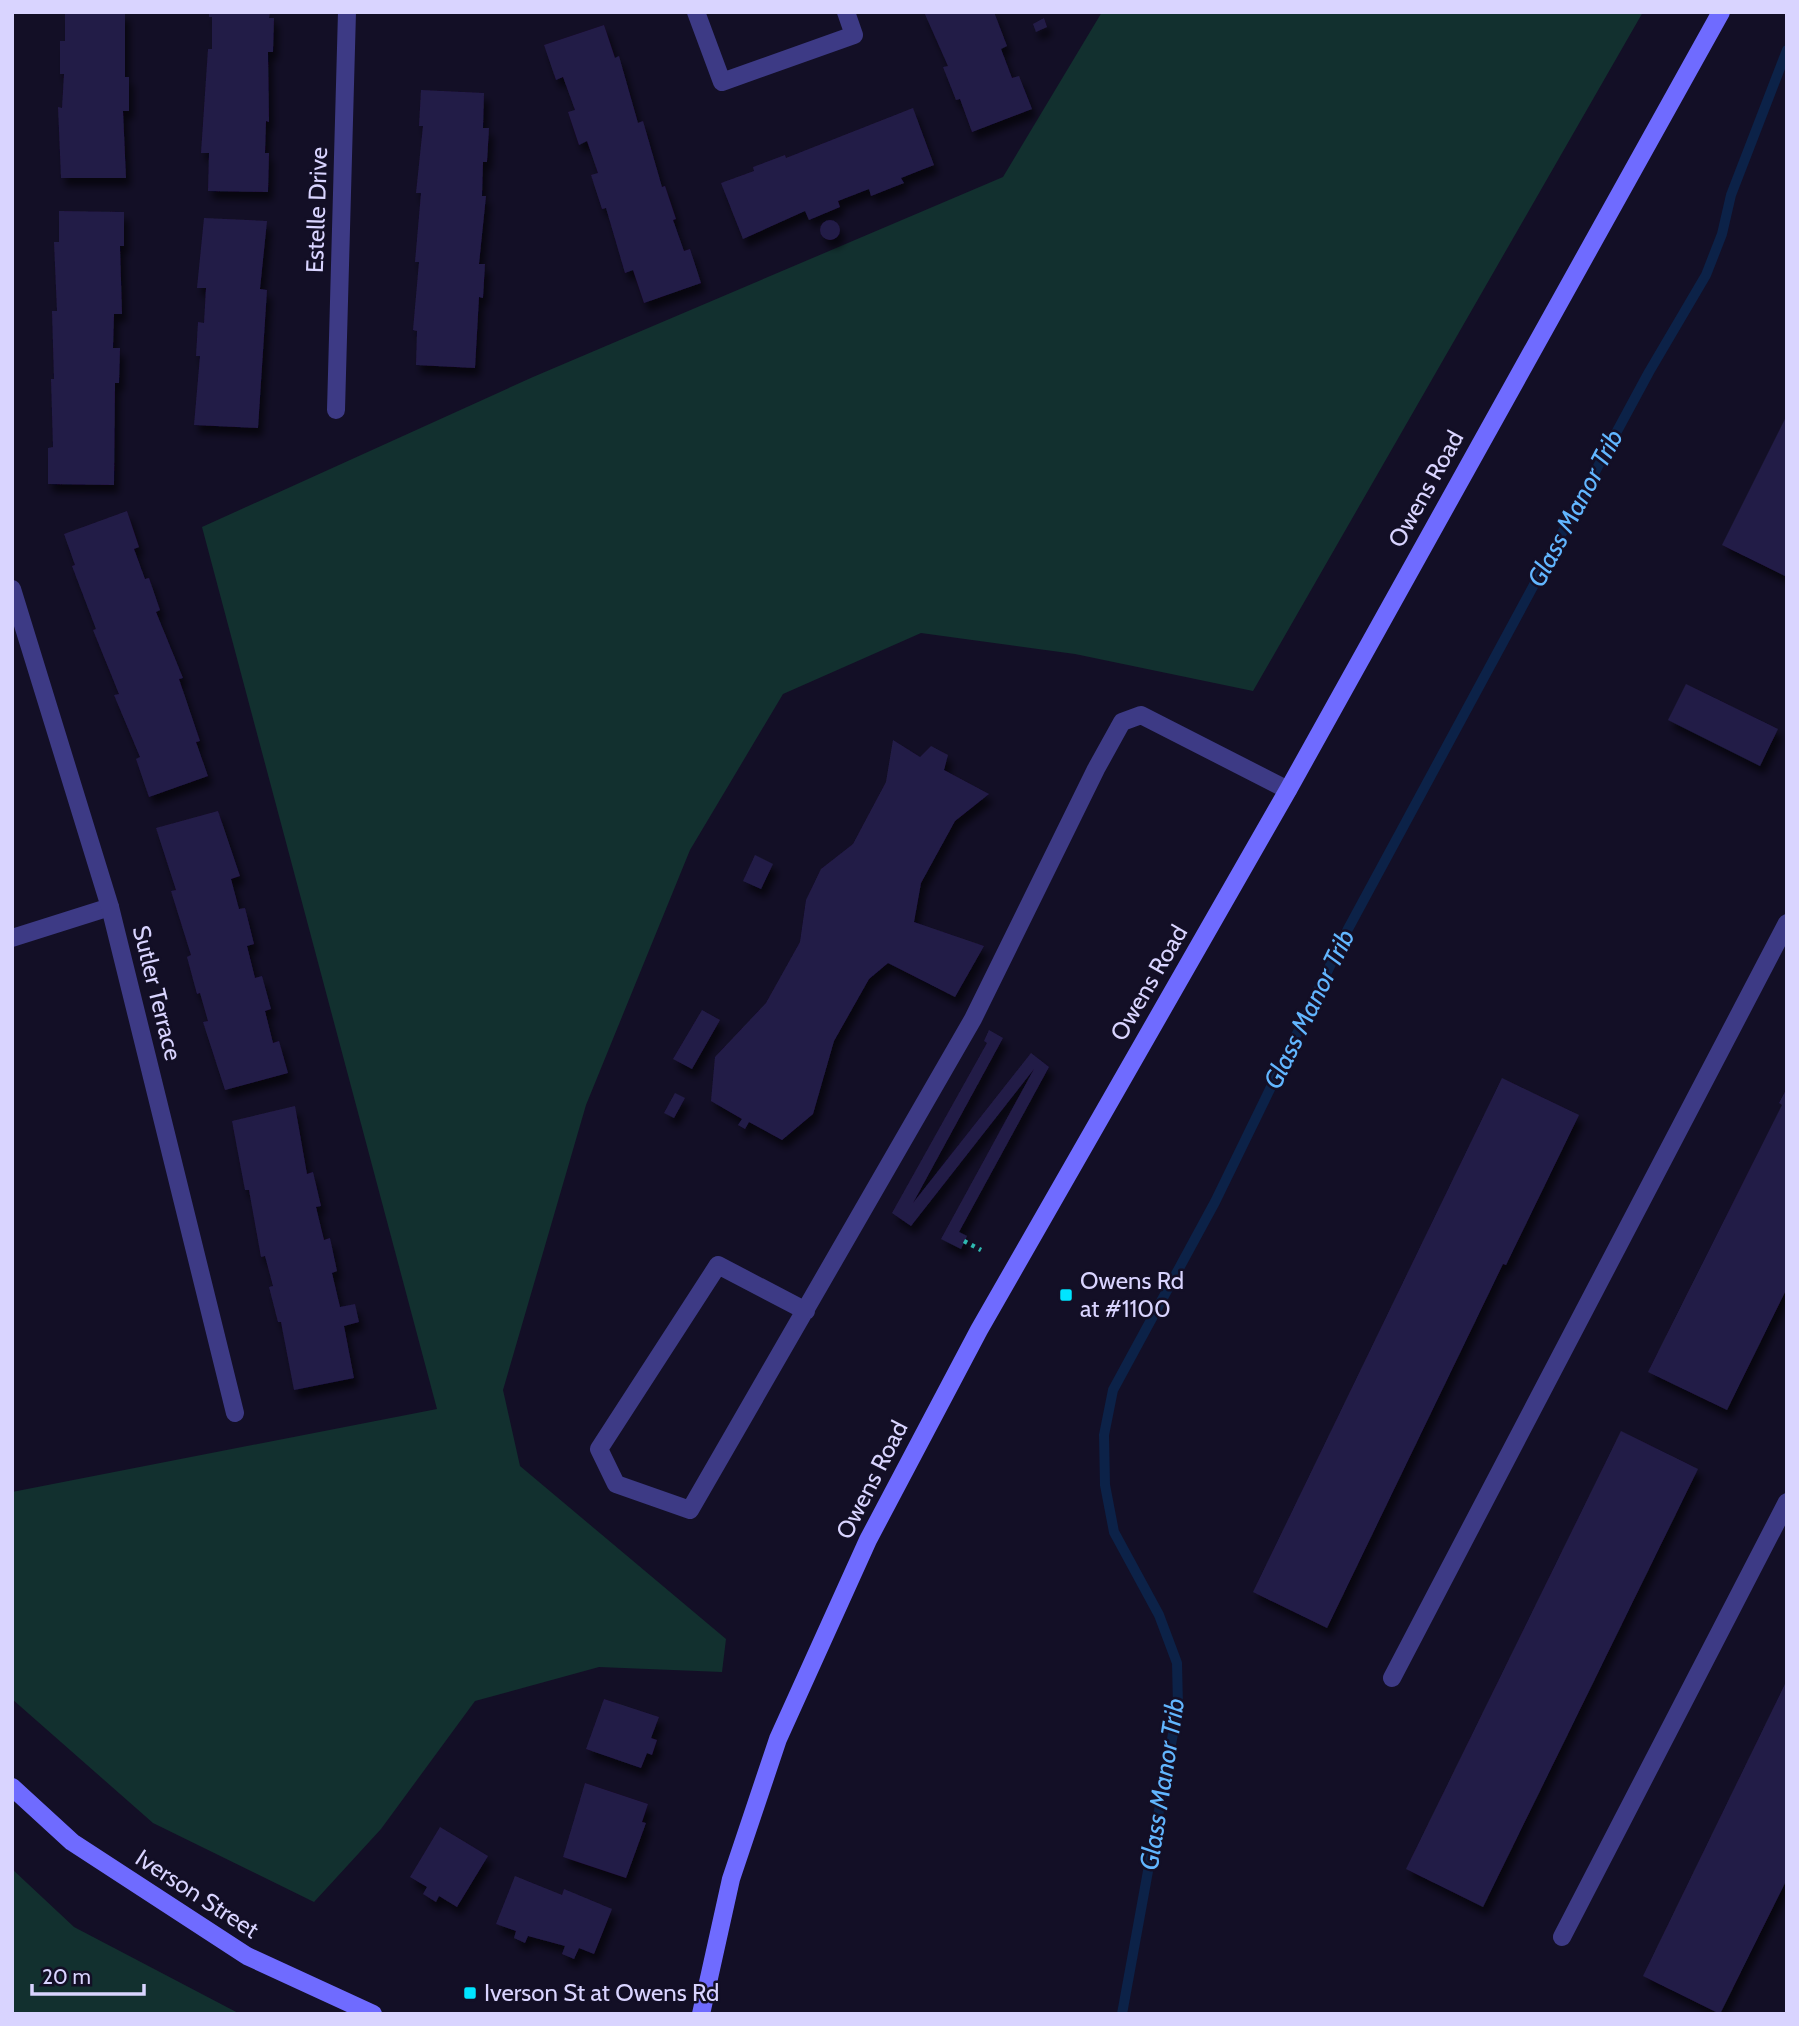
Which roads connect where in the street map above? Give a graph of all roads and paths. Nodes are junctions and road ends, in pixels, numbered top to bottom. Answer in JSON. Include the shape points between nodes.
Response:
{"nodes":[{"id":1,"x":347,"y":12,"type":"edge"},
{"id":2,"x":696,"y":12,"type":"edge"},
{"id":3,"x":846,"y":12,"type":"edge"},
{"id":4,"x":1721,"y":12,"type":"edge"},
{"id":5,"x":335,"y":410,"type":"dead end"},
{"id":6,"x":12,"y":589,"type":"edge"},
{"id":7,"x":1288,"y":790,"type":"junction"},
{"id":8,"x":110,"y":907,"type":"junction"},
{"id":9,"x":1787,"y":923,"type":"edge"},
{"id":10,"x":12,"y":938,"type":"edge"},
{"id":11,"x":964,"y":1241,"type":"dead end"},
{"id":12,"x":982,"y":1250,"type":"dead end"},
{"id":13,"x":806,"y":1311,"type":"junction"},
{"id":14,"x":235,"y":1413,"type":"dead end"},
{"id":15,"x":1787,"y":1502,"type":"edge"},
{"id":16,"x":1392,"y":1678,"type":"dead end"},
{"id":17,"x":12,"y":1787,"type":"edge"},
{"id":18,"x":1562,"y":1937,"type":"dead end"},
{"id":19,"x":373,"y":2014,"type":"edge"},
{"id":20,"x":701,"y":2014,"type":"edge"}],
"edges":[{"from":1,"to":5,"type":"street","name":"Estelle Drive"},
{"from":2,"to":3,"type":"street","via":[[722,82],[854,35]]},
{"from":4,"to":7,"type":"street","name":"Owens Road"},
{"from":6,"to":8,"type":"street","name":"Sutler Terrace"},
{"from":7,"to":13,"type":"street","via":[[1141,715],[1122,722],[973,1019]]},
{"from":7,"to":20,"type":"street","name":"Owens Road","via":[[979,1330],[868,1540],[778,1740],[731,1879]]},
{"from":8,"to":10,"type":"street"},
{"from":8,"to":14,"type":"street","name":"Sutler Terrace"},
{"from":9,"to":16,"type":"street"},
{"from":11,"to":12,"type":"path"},
{"from":13,"to":13,"type":"street","via":[[718,1265],[599,1449],[616,1484],[690,1510]]},
{"from":15,"to":18,"type":"street"},
{"from":17,"to":19,"type":"street","name":"Iverson Street","via":[[72,1842],[247,1956]]}]}
